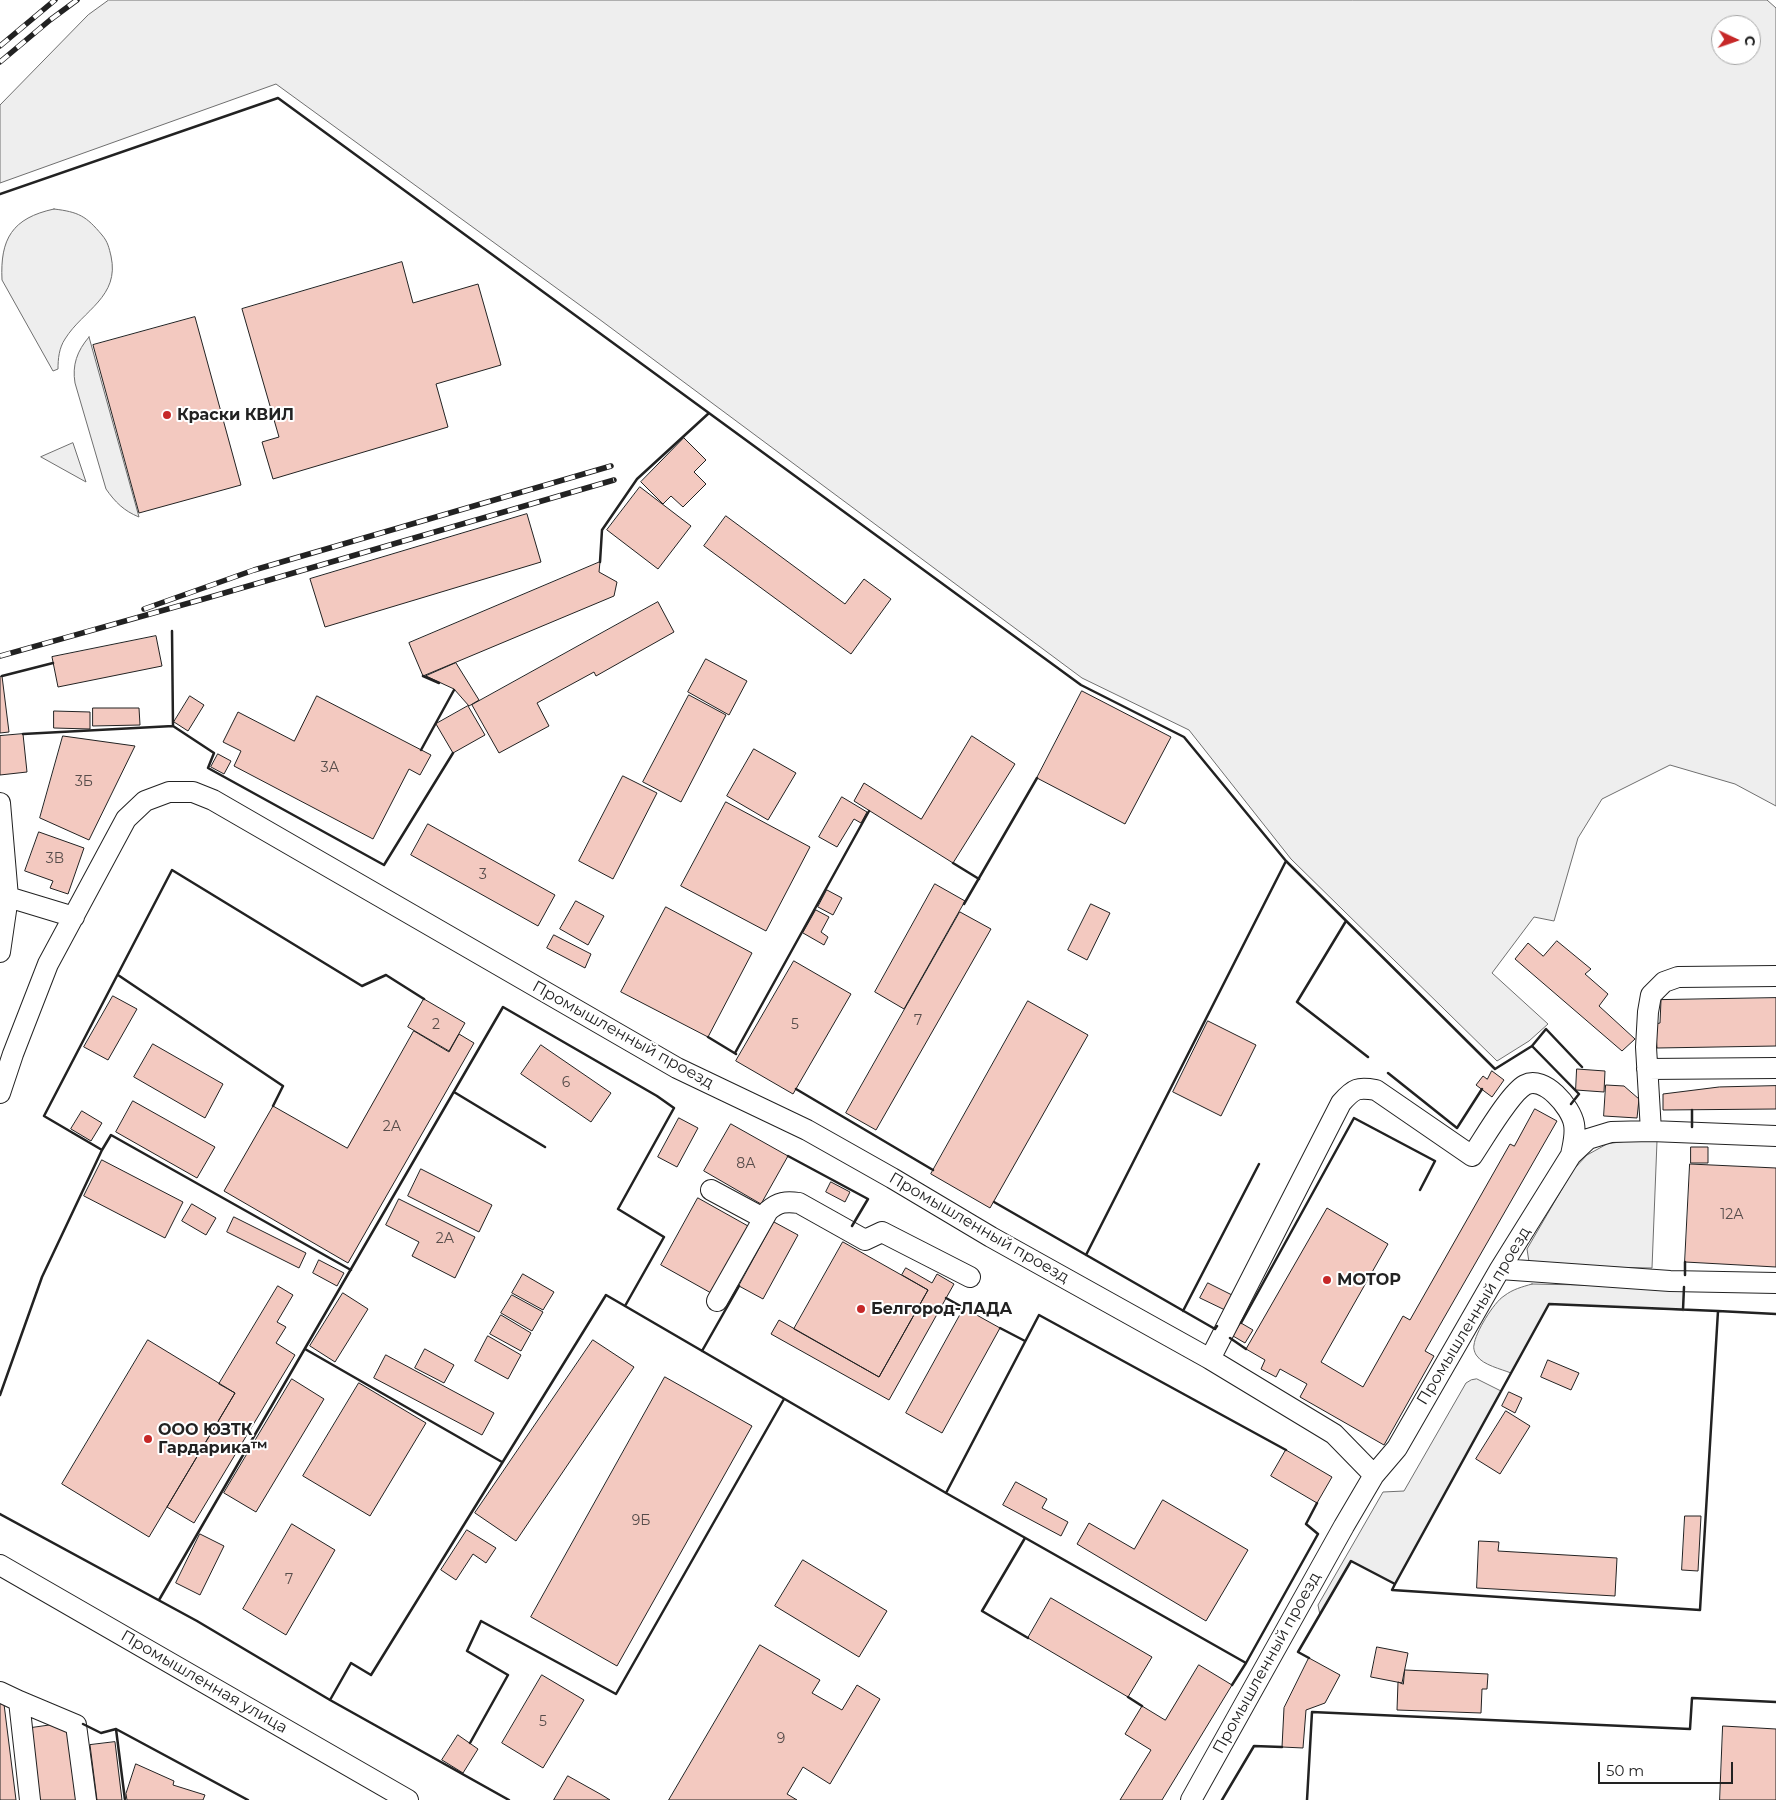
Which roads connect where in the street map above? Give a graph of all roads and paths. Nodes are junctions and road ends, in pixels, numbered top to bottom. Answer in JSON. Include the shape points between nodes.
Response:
{"nodes":[{"id":1,"x":0,"y":803,"type":"edge"},
{"id":2,"x":8,"y":898,"type":"junction"},
{"id":3,"x":74,"y":917,"type":"junction"},
{"id":4,"x":0,"y":952,"type":"edge"},
{"id":5,"x":1776,"y":976,"type":"edge"},
{"id":6,"x":1776,"y":1068,"type":"edge"},
{"id":7,"x":1647,"y":1069,"type":"junction"},
{"id":8,"x":0,"y":1093,"type":"edge"},
{"id":9,"x":1651,"y":1131,"type":"junction"},
{"id":10,"x":1776,"y":1136,"type":"edge"},
{"id":11,"x":1571,"y":1155,"type":"junction"},
{"id":12,"x":711,"y":1190,"type":"dead end"},
{"id":13,"x":763,"y":1218,"type":"junction"},
{"id":14,"x":1500,"y":1270,"type":"junction"},
{"id":15,"x":970,"y":1277,"type":"dead end"},
{"id":16,"x":1776,"y":1283,"type":"edge"},
{"id":17,"x":717,"y":1301,"type":"dead end"},
{"id":18,"x":1210,"y":1359,"type":"junction"},
{"id":19,"x":1374,"y":1475,"type":"junction"},
{"id":20,"x":0,"y":1565,"type":"edge"},
{"id":21,"x":0,"y":1692,"type":"edge"},
{"id":22,"x":19,"y":1701,"type":"junction"},
{"id":23,"x":30,"y":1800,"type":"edge"},
{"id":24,"x":86,"y":1800,"type":"edge"},
{"id":25,"x":408,"y":1800,"type":"edge"},
{"id":26,"x":1191,"y":1800,"type":"edge"}],
"edges":[{"from":1,"to":2,"type":"street"},
{"from":2,"to":3,"type":"street"},
{"from":2,"to":4,"type":"street"},
{"from":3,"to":8,"type":"street","name":"Промышленный проезд","via":[[48,964]]},
{"from":3,"to":18,"type":"street","name":"Промышленный проезд","via":[[126,819],[145,801],[169,792],[192,792],[213,800],[677,1068],[807,1130],[990,1237]]},
{"from":5,"to":7,"type":"street","via":[[1678,977],[1664,982],[1652,995],[1648,1012]]},
{"from":6,"to":7,"type":"street"},
{"from":7,"to":9,"type":"street"},
{"from":9,"to":10,"type":"street"},
{"from":9,"to":11,"type":"street","via":[[1600,1135],[1588,1139]]},
{"from":11,"to":14,"type":"street","name":"Промышленный проезд"},
{"from":11,"to":18,"type":"street","via":[[1574,1123],[1556,1096],[1538,1084],[1526,1084],[1514,1093],[1472,1156],[1376,1090],[1362,1088],[1351,1092],[1341,1102]]},
{"from":12,"to":13,"type":"street"},
{"from":13,"to":15,"type":"street","via":[[775,1204],[799,1203],[865,1240],[882,1232]]},
{"from":13,"to":17,"type":"street"},
{"from":14,"to":16,"type":"street","via":[[1670,1281]]},
{"from":14,"to":19,"type":"street","name":"Промышленный проезд","via":[[1397,1448]]},
{"from":18,"to":19,"type":"street","name":"Промышленный проезд","via":[[1334,1434]]},
{"from":19,"to":26,"type":"street","name":"Промышленный проезд"},
{"from":20,"to":25,"type":"street","name":"Промышленная улица"},
{"from":21,"to":22,"type":"street"},
{"from":22,"to":23,"type":"street"},
{"from":22,"to":24,"type":"street","via":[[76,1725]]}]}
